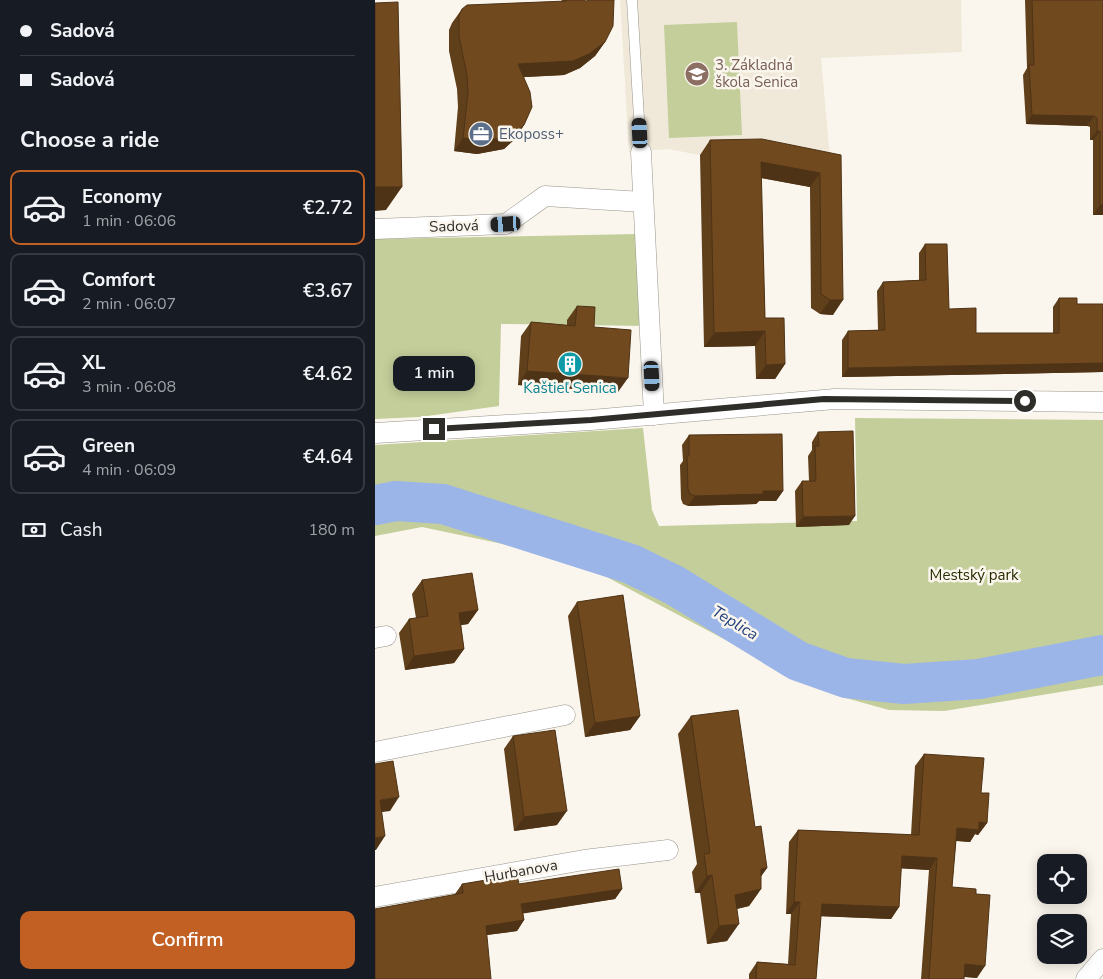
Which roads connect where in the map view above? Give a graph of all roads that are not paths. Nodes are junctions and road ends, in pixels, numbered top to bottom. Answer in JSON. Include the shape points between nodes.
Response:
{"nodes":[{"id":1,"x":632,"y":0,"type":"edge"},
{"id":2,"x":641,"y":152,"type":"joint"},
{"id":3,"x":643,"y":202,"type":"junction"},
{"id":4,"x":375,"y":229,"type":"edge"},
{"id":5,"x":1103,"y":402,"type":"edge"},
{"id":6,"x":654,"y":415,"type":"junction"},
{"id":7,"x":375,"y":432,"type":"edge"},
{"id":8,"x":565,"y":715,"type":"dead end"},
{"id":9,"x":375,"y":752,"type":"edge"},
{"id":10,"x":668,"y":850,"type":"dead end"},
{"id":11,"x":375,"y":897,"type":"edge"},
{"id":12,"x":1103,"y":959,"type":"edge"},
{"id":13,"x":1086,"y":979,"type":"edge"}],
"edges":[{"from":1,"to":2,"type":"lane"},
{"from":2,"to":3,"type":"street"},
{"from":3,"to":4,"type":"street","name":"Sadová","via":[[545,196],[506,224]]},
{"from":3,"to":6,"type":"street"},
{"from":5,"to":6,"type":"street","via":[[835,399]]},
{"from":6,"to":7,"type":"street"},
{"from":8,"to":9,"type":"street"},
{"from":10,"to":11,"type":"street","name":"Hurbanova","via":[[585,860]]},
{"from":12,"to":13,"type":"street"}]}
